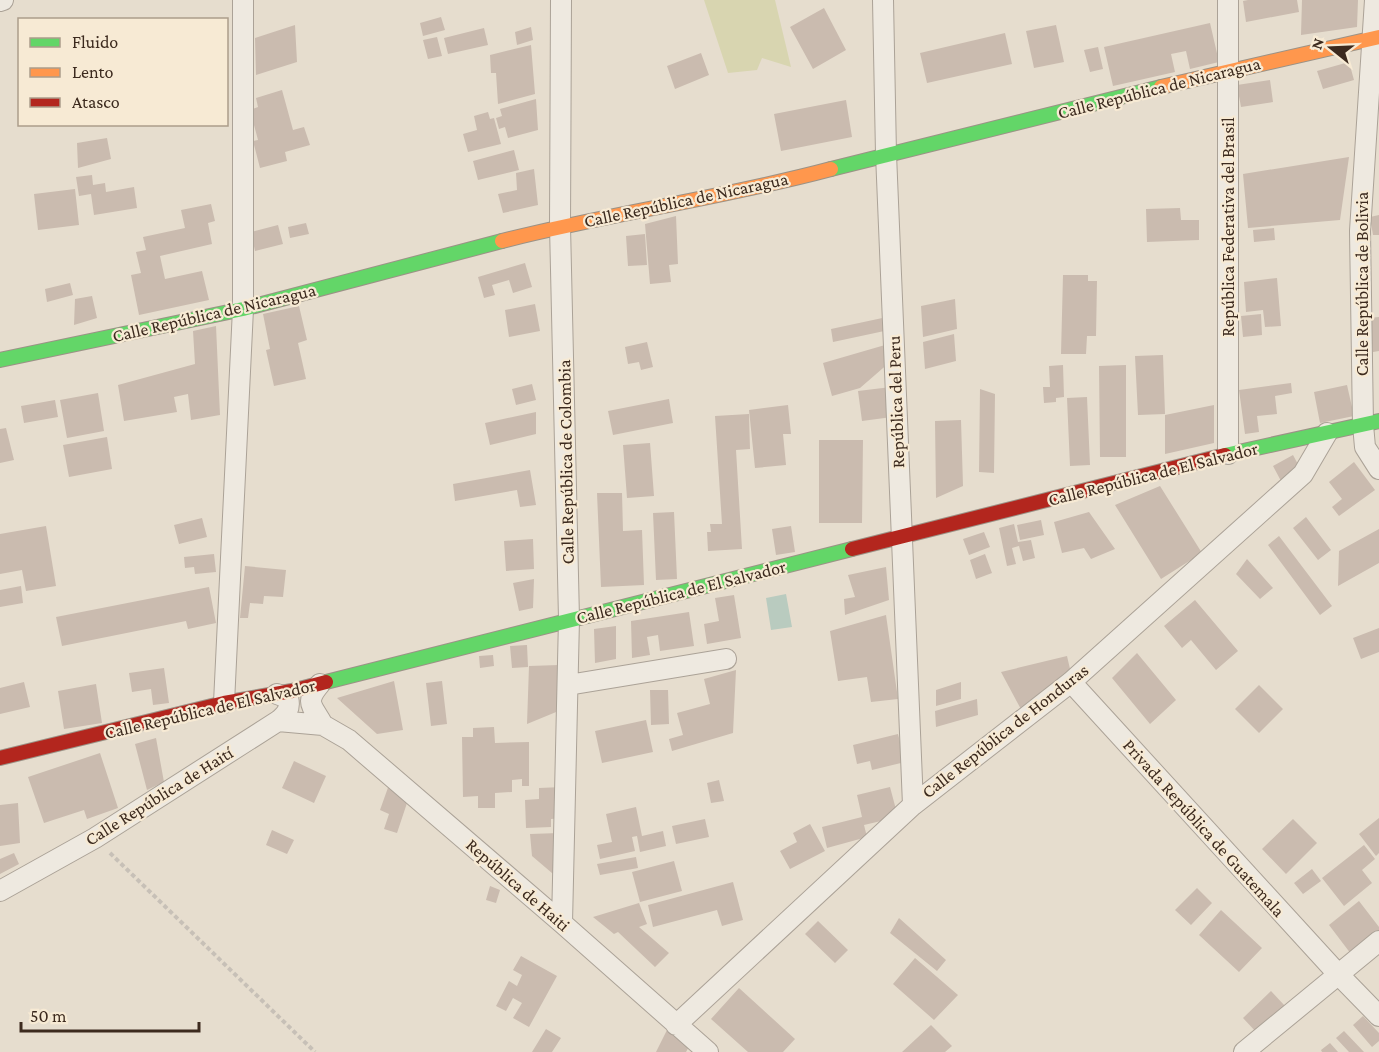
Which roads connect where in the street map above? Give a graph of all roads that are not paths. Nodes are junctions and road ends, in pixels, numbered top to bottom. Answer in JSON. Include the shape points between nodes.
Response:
{"nodes":[{"id":1,"x":243,"y":0,"type":"edge"},
{"id":2,"x":561,"y":0,"type":"edge"},
{"id":3,"x":883,"y":0,"type":"edge"},
{"id":4,"x":1228,"y":0,"type":"edge"},
{"id":5,"x":1375,"y":0,"type":"edge"},
{"id":6,"x":1376,"y":38,"type":"edge"},
{"id":7,"x":1228,"y":71,"type":"junction"},
{"id":8,"x":886,"y":154,"type":"junction"},
{"id":9,"x":560,"y":226,"type":"junction"},
{"id":10,"x":243,"y":309,"type":"junction"},
{"id":11,"x":0,"y":360,"type":"edge"},
{"id":12,"x":1371,"y":423,"type":"edge"},
{"id":13,"x":1326,"y":433,"type":"junction"},
{"id":14,"x":1228,"y":454,"type":"junction"},
{"id":15,"x":1379,"y":469,"type":"edge"},
{"id":16,"x":902,"y":538,"type":"junction"},
{"id":17,"x":569,"y":619,"type":"junction"},
{"id":18,"x":726,"y":659,"type":"dead end"},
{"id":19,"x":1071,"y":681,"type":"junction"},
{"id":20,"x":321,"y":684,"type":"junction"},
{"id":21,"x":568,"y":685,"type":"junction"},
{"id":22,"x":277,"y":694,"type":"junction"},
{"id":23,"x":224,"y":703,"type":"junction"},
{"id":24,"x":278,"y":722,"type":"junction"},
{"id":25,"x":323,"y":725,"type":"junction"},
{"id":26,"x":0,"y":758,"type":"edge"},
{"id":27,"x":913,"y":805,"type":"junction"},
{"id":28,"x":0,"y":891,"type":"edge"},
{"id":29,"x":562,"y":923,"type":"junction"},
{"id":30,"x":1379,"y":941,"type":"edge"},
{"id":31,"x":1338,"y":974,"type":"junction"},
{"id":32,"x":1379,"y":1016,"type":"edge"},
{"id":33,"x":676,"y":1025,"type":"junction"},
{"id":34,"x":708,"y":1052,"type":"edge"},
{"id":35,"x":1244,"y":1052,"type":"edge"}],
"edges":[{"from":1,"to":10,"type":"street"},
{"from":2,"to":9,"type":"street","name":"Calle República de Colombia"},
{"from":3,"to":8,"type":"street","name":"República del Peru"},
{"from":4,"to":7,"type":"street","name":"República Federativa del Brasil"},
{"from":5,"to":6,"type":"street","name":"Calle República de Bolivia"},
{"from":6,"to":7,"type":"street","name":"Calle República de Nicaragua"},
{"from":6,"to":12,"type":"street","name":"Calle República de Bolivia","via":[[1360,231]]},
{"from":7,"to":8,"type":"street","name":"Calle República de Nicaragua"},
{"from":7,"to":14,"type":"street","name":"República Federativa del Brasil"},
{"from":8,"to":9,"type":"street","name":"Calle República de Nicaragua","via":[[766,186]]},
{"from":8,"to":16,"type":"street","name":"República del Peru"},
{"from":9,"to":10,"type":"street","name":"Calle República de Nicaragua"},
{"from":9,"to":17,"type":"street","name":"Calle República de Colombia"},
{"from":10,"to":11,"type":"street","name":"Calle República de Nicaragua"},
{"from":10,"to":23,"type":"street"},
{"from":12,"to":13,"type":"street","name":"Calle República de El Salvador"},
{"from":12,"to":15,"type":"street","name":"Calle República de Bolivia","via":[[1365,447]]},
{"from":13,"to":14,"type":"street","name":"Calle República de El Salvador"},
{"from":13,"to":19,"type":"street","name":"Calle República de Honduras","via":[[1304,474]]},
{"from":14,"to":16,"type":"street","name":"Calle República de El Salvador"},
{"from":16,"to":17,"type":"street","name":"Calle República de El Salvador"},
{"from":16,"to":27,"type":"street","name":"República del Peru"},
{"from":17,"to":20,"type":"street","name":"Calle República de El Salvador"},
{"from":17,"to":21,"type":"street","name":"Calle República de Colombia"},
{"from":18,"to":21,"type":"street"},
{"from":19,"to":27,"type":"street","name":"Calle República de Honduras"},
{"from":19,"to":31,"type":"street","name":"Privada República de Guatemala"},
{"from":20,"to":22,"type":"street","name":"Calle República de El Salvador"},
{"from":20,"to":25,"type":"street","via":[[310,702]]},
{"from":21,"to":29,"type":"street","name":"Calle República de Colombia"},
{"from":22,"to":23,"type":"street","name":"Calle República de El Salvador"},
{"from":22,"to":24,"type":"street","via":[[288,698],[290,704]]},
{"from":23,"to":26,"type":"street","name":"Calle República de El Salvador"},
{"from":24,"to":25,"type":"street"},
{"from":24,"to":28,"type":"street","name":"Calle República de Haití","via":[[94,838]]},
{"from":25,"to":29,"type":"street","name":"República de Haiti","via":[[349,740]]},
{"from":27,"to":33,"type":"street","name":"Calle República de Honduras"},
{"from":29,"to":33,"type":"street","name":"República de Haiti"},
{"from":30,"to":31,"type":"street"},
{"from":31,"to":32,"type":"street","name":"Privada República de Guatemala"},
{"from":31,"to":35,"type":"street"},
{"from":33,"to":34,"type":"street","name":"República de Haiti"}]}
